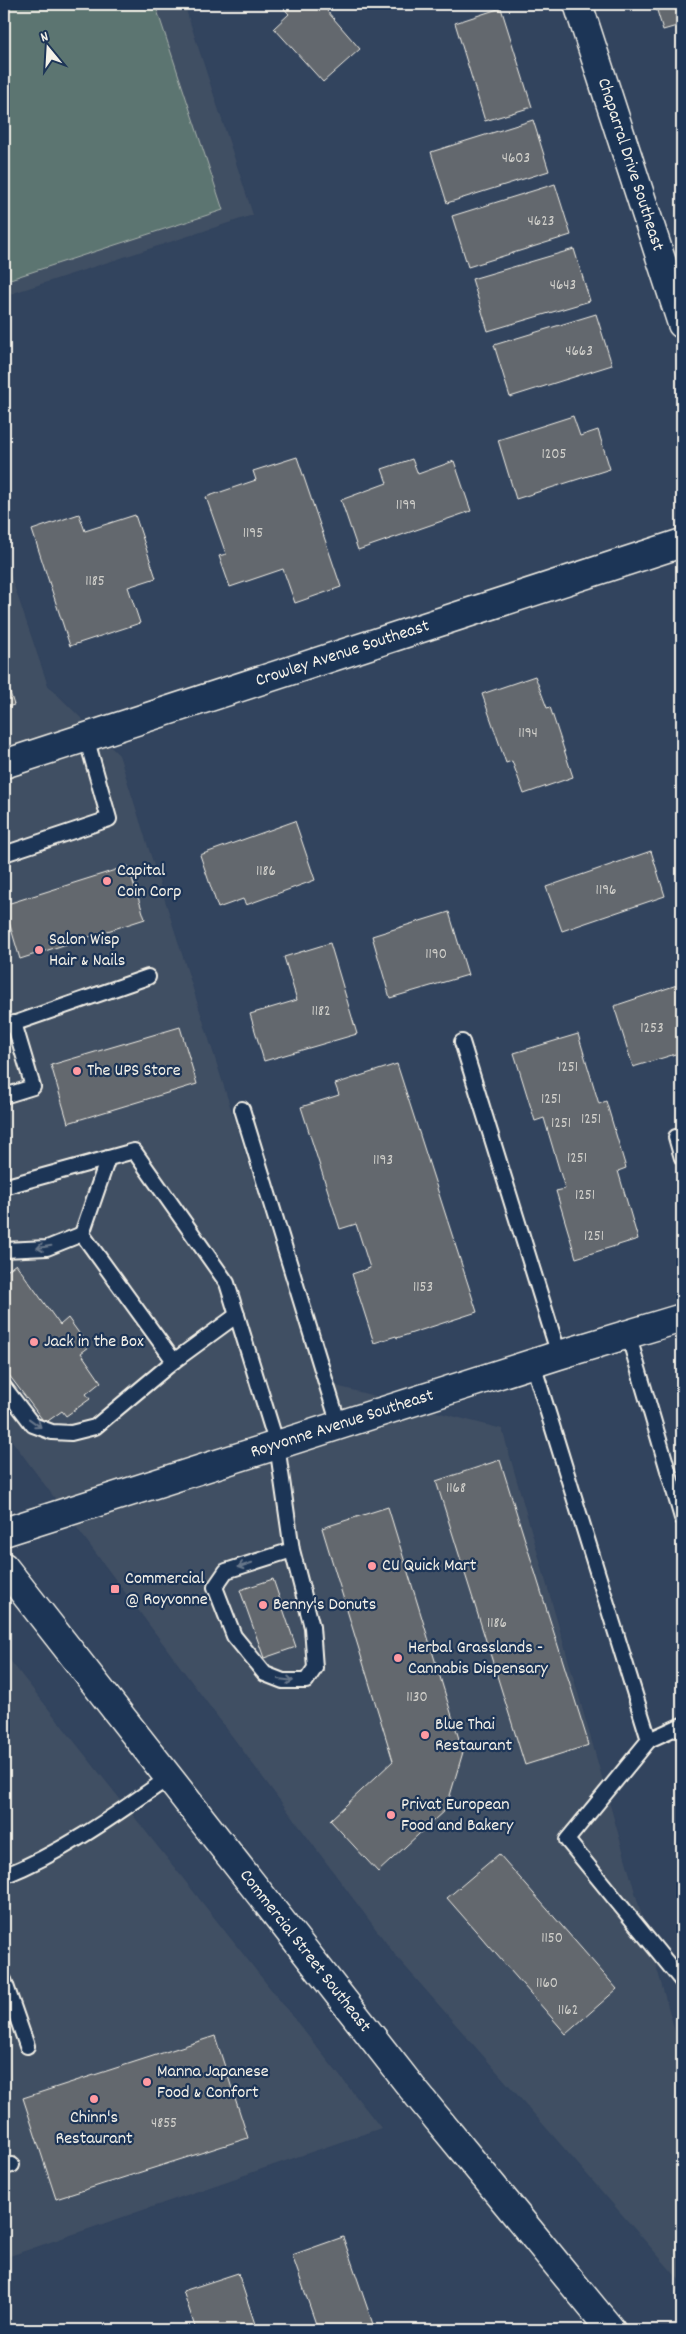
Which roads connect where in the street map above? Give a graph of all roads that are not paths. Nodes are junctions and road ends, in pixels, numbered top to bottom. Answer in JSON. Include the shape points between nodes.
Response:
{"nodes":[{"id":1,"x":578,"y":4,"type":"edge"},
{"id":2,"x":682,"y":324,"type":"edge"},
{"id":3,"x":682,"y":542,"type":"edge"},
{"id":4,"x":86,"y":737,"type":"junction"},
{"id":5,"x":4,"y":764,"type":"edge"},
{"id":6,"x":4,"y":854,"type":"edge"},
{"id":7,"x":148,"y":977,"type":"dead end"},
{"id":8,"x":9,"y":1025,"type":"edge"},
{"id":9,"x":462,"y":1042,"type":"dead end"},
{"id":10,"x":4,"y":1096,"type":"edge"},
{"id":11,"x":242,"y":1109,"type":"dead end"},
{"id":12,"x":682,"y":1136,"type":"edge"},
{"id":13,"x":108,"y":1158,"type":"junction"},
{"id":14,"x":682,"y":1158,"type":"edge"},
{"id":15,"x":4,"y":1188,"type":"edge"},
{"id":16,"x":82,"y":1234,"type":"junction"},
{"id":17,"x":4,"y":1250,"type":"edge"},
{"id":18,"x":237,"y":1315,"type":"junction"},
{"id":19,"x":682,"y":1318,"type":"edge"},
{"id":20,"x":628,"y":1334,"type":"junction"},
{"id":21,"x":559,"y":1355,"type":"junction"},
{"id":22,"x":174,"y":1361,"type":"junction"},
{"id":23,"x":532,"y":1364,"type":"junction"},
{"id":24,"x":4,"y":1386,"type":"edge"},
{"id":25,"x":339,"y":1425,"type":"junction"},
{"id":26,"x":277,"y":1445,"type":"junction"},
{"id":27,"x":682,"y":1518,"type":"edge"},
{"id":28,"x":4,"y":1532,"type":"edge"},
{"id":29,"x":292,"y":1550,"type":"junction"},
{"id":30,"x":4,"y":1567,"type":"edge"},
{"id":31,"x":682,"y":1725,"type":"edge"},
{"id":32,"x":649,"y":1740,"type":"junction"},
{"id":33,"x":168,"y":1778,"type":"junction"},
{"id":34,"x":4,"y":1876,"type":"edge"},
{"id":35,"x":4,"y":1980,"type":"edge"},
{"id":36,"x":682,"y":1981,"type":"edge"},
{"id":37,"x":27,"y":2046,"type":"dead end"},
{"id":38,"x":611,"y":2330,"type":"edge"}],
"edges":[{"from":1,"to":2,"type":"street","name":"Chaparral Drive Southeast"},
{"from":3,"to":4,"type":"street","name":"Crowley Avenue Southeast"},
{"from":4,"to":5,"type":"street","name":"Crowley Avenue Southeast"},
{"from":4,"to":6,"type":"lane","via":[[109,819]]},
{"from":7,"to":8,"type":"lane"},
{"from":8,"to":10,"type":"lane","via":[[33,1087]]},
{"from":9,"to":21,"type":"lane"},
{"from":11,"to":25,"type":"lane"},
{"from":12,"to":14,"type":"lane","via":[[676,1137]]},
{"from":13,"to":15,"type":"lane"},
{"from":13,"to":16,"type":"lane"},
{"from":13,"to":18,"type":"lane","via":[[134,1151],[227,1283]]},
{"from":16,"to":17,"type":"lane","one_way":true,"via":[[47,1248]]},
{"from":16,"to":22,"type":"lane"},
{"from":18,"to":22,"type":"lane"},
{"from":18,"to":26,"type":"lane"},
{"from":19,"to":20,"type":"street","name":"Royvonne Avenue Southeast"},
{"from":20,"to":21,"type":"street","name":"Royvonne Avenue Southeast"},
{"from":20,"to":27,"type":"lane"},
{"from":21,"to":23,"type":"street","name":"Royvonne Avenue Southeast"},
{"from":24,"to":22,"type":"lane","one_way":true,"via":[[33,1424],[52,1432],[71,1433],[95,1427]]},
{"from":23,"to":25,"type":"street","name":"Royvonne Avenue Southeast"},
{"from":23,"to":32,"type":"lane"},
{"from":25,"to":26,"type":"street","name":"Royvonne Avenue Southeast"},
{"from":26,"to":28,"type":"street","name":"Royvonne Avenue Southeast"},
{"from":26,"to":29,"type":"lane"},
{"from":29,"to":29,"type":"lane","one_way":true,"via":[[226,1571],[216,1588],[234,1636],[265,1674],[283,1681],[306,1681],[315,1668],[312,1628]]},
{"from":30,"to":33,"type":"street","name":"Commercial Street Southeast"},
{"from":31,"to":32,"type":"lane"},
{"from":32,"to":36,"type":"lane","via":[[567,1840]]},
{"from":33,"to":34,"type":"lane","via":[[70,1845]]},
{"from":33,"to":38,"type":"street","name":"Commercial Street Southeast","via":[[412,2088]]},
{"from":35,"to":37,"type":"lane"}]}
